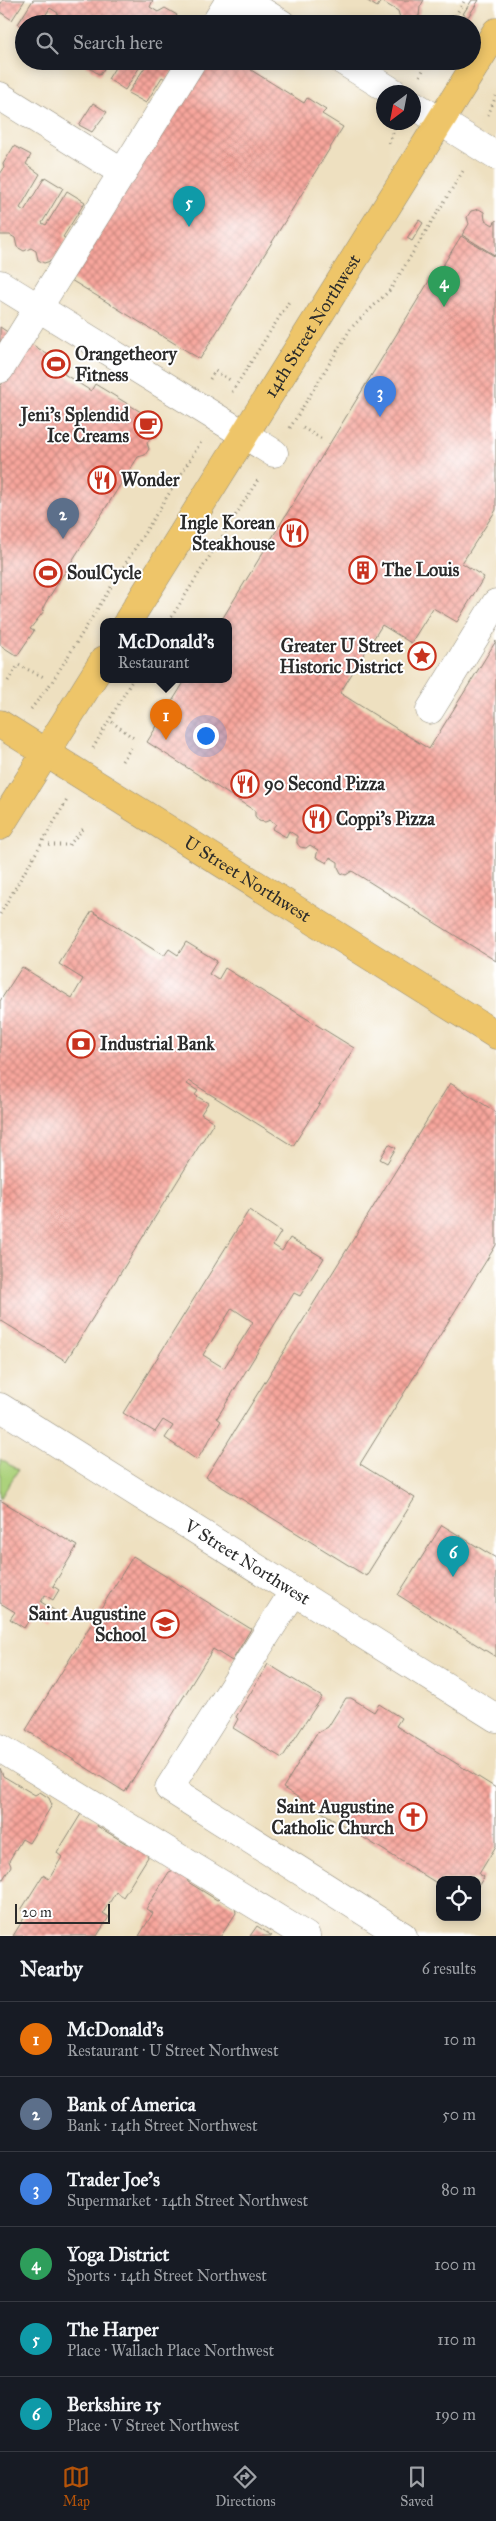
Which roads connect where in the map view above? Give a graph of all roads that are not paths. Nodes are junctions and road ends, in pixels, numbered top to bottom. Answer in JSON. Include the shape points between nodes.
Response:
{"nodes":[{"id":1,"x":230,"y":0,"type":"edge"},
{"id":2,"x":244,"y":0,"type":"edge"},
{"id":3,"x":221,"y":15,"type":"edge"},
{"id":4,"x":268,"y":15,"type":"edge"},
{"id":5,"x":496,"y":32,"type":"edge"},
{"id":6,"x":481,"y":57,"type":"edge"},
{"id":7,"x":186,"y":70,"type":"edge"},
{"id":8,"x":358,"y":70,"type":"edge"},
{"id":9,"x":473,"y":70,"type":"edge"},
{"id":10,"x":382,"y":85,"type":"edge"},
{"id":11,"x":0,"y":96,"type":"edge"},
{"id":12,"x":421,"y":109,"type":"edge"},
{"id":13,"x":441,"y":122,"type":"junction"},
{"id":14,"x":486,"y":150,"type":"edge"},
{"id":15,"x":123,"y":173,"type":"junction"},
{"id":16,"x":0,"y":284,"type":"edge"},
{"id":17,"x":38,"y":308,"type":"junction"},
{"id":18,"x":0,"y":369,"type":"edge"},
{"id":19,"x":244,"y":434,"type":"junction"},
{"id":20,"x":274,"y":453,"type":"road end"},
{"id":21,"x":496,"y":603,"type":"edge"},
{"id":22,"x":130,"y":618,"type":"edge"},
{"id":23,"x":100,"y":666,"type":"edge"},
{"id":24,"x":430,"y":710,"type":"dead end"},
{"id":25,"x":0,"y":724,"type":"edge"},
{"id":26,"x":46,"y":753,"type":"junction"},
{"id":27,"x":0,"y":826,"type":"edge"},
{"id":28,"x":496,"y":1035,"type":"edge"},
{"id":29,"x":0,"y":1407,"type":"edge"},
{"id":30,"x":294,"y":1591,"type":"junction"},
{"id":31,"x":496,"y":1718,"type":"edge"},
{"id":32,"x":0,"y":1748,"type":"edge"},
{"id":33,"x":306,"y":1936,"type":"edge"},
{"id":34,"x":404,"y":1936,"type":"edge"}],
"edges":[{"from":1,"to":3,"type":"street"},
{"from":2,"to":4,"type":"street"},
{"from":5,"to":6,"type":"main road","name":"14th Street Northwest"},
{"from":7,"to":15,"type":"street"},
{"from":8,"to":10,"type":"street"},
{"from":9,"to":13,"type":"main road","name":"14th Street Northwest"},
{"from":11,"to":15,"type":"street"},
{"from":12,"to":13,"type":"street"},
{"from":13,"to":14,"type":"street"},
{"from":13,"to":19,"type":"main road","name":"14th Street Northwest"},
{"from":15,"to":17,"type":"street"},
{"from":16,"to":17,"type":"street"},
{"from":17,"to":18,"type":"street"},
{"from":17,"to":19,"type":"street"},
{"from":19,"to":20,"type":"street"},
{"from":19,"to":22,"type":"main road","name":"14th Street Northwest"},
{"from":21,"to":24,"type":"street"},
{"from":23,"to":26,"type":"main road"},
{"from":25,"to":26,"type":"main road","name":"U Street Northwest"},
{"from":26,"to":27,"type":"main road"},
{"from":26,"to":28,"type":"main road","name":"U Street Northwest"},
{"from":29,"to":30,"type":"street","name":"V Street Northwest"},
{"from":30,"to":31,"type":"street","name":"V Street Northwest"},
{"from":30,"to":34,"type":"street","via":[[169,1788]]},
{"from":32,"to":33,"type":"street"}]}
